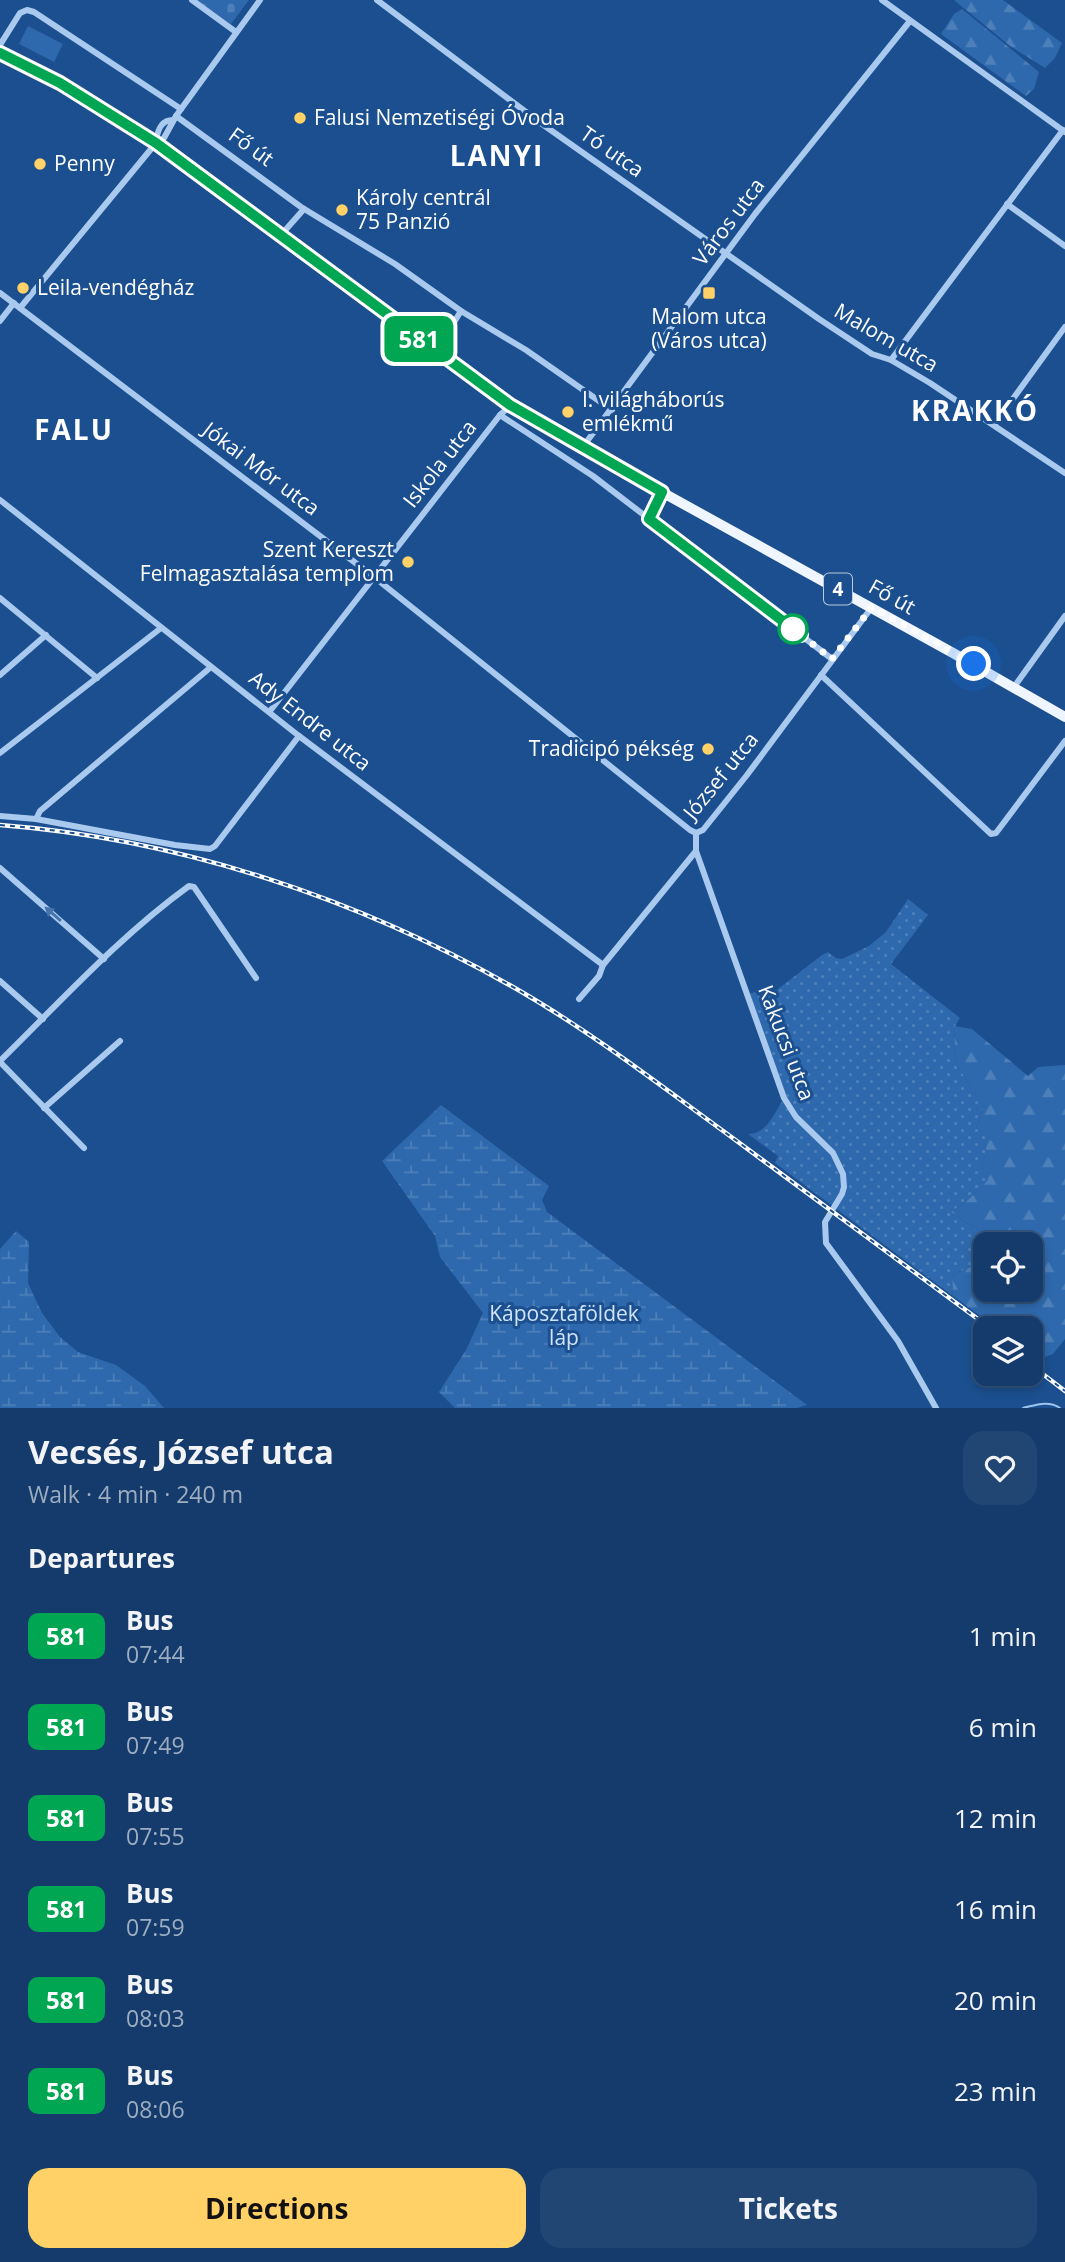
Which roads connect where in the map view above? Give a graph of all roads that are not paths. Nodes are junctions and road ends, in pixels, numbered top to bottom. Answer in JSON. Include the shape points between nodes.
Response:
{"nodes":[{"id":1,"x":192,"y":0,"type":"edge"},
{"id":2,"x":260,"y":0,"type":"edge"},
{"id":3,"x":377,"y":0,"type":"edge"},
{"id":4,"x":882,"y":0,"type":"edge"},
{"id":5,"x":910,"y":22,"type":"junction"},
{"id":6,"x":236,"y":32,"type":"junction"},
{"id":7,"x":0,"y":45,"type":"edge"},
{"id":8,"x":0,"y":53,"type":"edge"},
{"id":9,"x":181,"y":109,"type":"junction"},
{"id":10,"x":175,"y":118,"type":"junction"},
{"id":11,"x":1064,"y":131,"type":"edge"},
{"id":12,"x":156,"y":143,"type":"junction"},
{"id":13,"x":1007,"y":204,"type":"junction"},
{"id":14,"x":304,"y":209,"type":"junction"},
{"id":15,"x":281,"y":235,"type":"junction"},
{"id":16,"x":1065,"y":246,"type":"edge"},
{"id":17,"x":726,"y":255,"type":"junction"},
{"id":18,"x":0,"y":293,"type":"edge"},
{"id":19,"x":14,"y":303,"type":"junction"},
{"id":20,"x":20,"y":308,"type":"junction"},
{"id":21,"x":461,"y":312,"type":"junction"},
{"id":22,"x":0,"y":321,"type":"edge"},
{"id":23,"x":1065,"y":327,"type":"edge"},
{"id":24,"x":436,"y":352,"type":"junction"},
{"id":25,"x":891,"y":360,"type":"junction"},
{"id":26,"x":510,"y":405,"type":"junction"},
{"id":27,"x":612,"y":410,"type":"junction"},
{"id":28,"x":500,"y":415,"type":"junction"},
{"id":29,"x":994,"y":425,"type":"junction"},
{"id":30,"x":579,"y":446,"type":"junction"},
{"id":31,"x":566,"y":458,"type":"junction"},
{"id":32,"x":1065,"y":473,"type":"edge"},
{"id":33,"x":662,"y":492,"type":"junction"},
{"id":34,"x":0,"y":500,"type":"edge"},
{"id":35,"x":649,"y":519,"type":"junction"},
{"id":36,"x":374,"y":577,"type":"junction"},
{"id":37,"x":1,"y":600,"type":"edge"},
{"id":38,"x":872,"y":607,"type":"junction"},
{"id":39,"x":1065,"y":616,"type":"edge"},
{"id":40,"x":161,"y":628,"type":"junction"},
{"id":41,"x":46,"y":635,"type":"junction"},
{"id":42,"x":832,"y":659,"type":"junction"},
{"id":43,"x":211,"y":667,"type":"junction"},
{"id":44,"x":0,"y":675,"type":"edge"},
{"id":45,"x":821,"y":675,"type":"junction"},
{"id":46,"x":97,"y":678,"type":"junction"},
{"id":47,"x":1014,"y":687,"type":"junction"},
{"id":48,"x":270,"y":712,"type":"junction"},
{"id":49,"x":1065,"y":717,"type":"edge"},
{"id":50,"x":299,"y":736,"type":"junction"},
{"id":51,"x":1065,"y":741,"type":"edge"},
{"id":52,"x":0,"y":753,"type":"edge"},
{"id":53,"x":0,"y":816,"type":"edge"},
{"id":54,"x":36,"y":819,"type":"junction"},
{"id":55,"x":696,"y":833,"type":"junction"},
{"id":56,"x":696,"y":851,"type":"junction"},
{"id":57,"x":0,"y":868,"type":"edge"},
{"id":58,"x":104,"y":960,"type":"junction"},
{"id":59,"x":603,"y":965,"type":"junction"},
{"id":60,"x":256,"y":978,"type":"dead end"},
{"id":61,"x":0,"y":981,"type":"edge"},
{"id":62,"x":579,"y":999,"type":"dead end"},
{"id":63,"x":43,"y":1019,"type":"junction"},
{"id":64,"x":121,"y":1041,"type":"dead end"},
{"id":65,"x":0,"y":1060,"type":"edge"},
{"id":66,"x":44,"y":1108,"type":"junction"},
{"id":67,"x":84,"y":1148,"type":"dead end"},
{"id":68,"x":936,"y":1408,"type":"edge"}],
"edges":[{"from":1,"to":6,"type":"street"},
{"from":2,"to":6,"type":"street"},
{"from":3,"to":17,"type":"street","name":"Tó utca"},
{"from":4,"to":5,"type":"street"},
{"from":5,"to":11,"type":"street"},
{"from":5,"to":17,"type":"street","name":"Város utca"},
{"from":6,"to":9,"type":"street"},
{"from":7,"to":9,"type":"street","via":[[20,13],[34,12]]},
{"from":8,"to":12,"type":"main road","name":"Fő út","number":"4","via":[[73,91]]},
{"from":9,"to":10,"type":"street"},
{"from":10,"to":12,"type":"street","via":[[157,131]]},
{"from":10,"to":14,"type":"street","name":"Fő út"},
{"from":11,"to":13,"type":"street"},
{"from":12,"to":15,"type":"main road","name":"Fő út","number":"4"},
{"from":12,"to":20,"type":"street"},
{"from":13,"to":16,"type":"street"},
{"from":13,"to":25,"type":"street"},
{"from":14,"to":15,"type":"street"},
{"from":14,"to":21,"type":"street","name":"Fő út","via":[[395,264]]},
{"from":15,"to":24,"type":"main road","name":"Fő út","number":"4"},
{"from":17,"to":25,"type":"street","name":"Malom utca","via":[[872,354]]},
{"from":17,"to":27,"type":"street","name":"Város utca"},
{"from":18,"to":19,"type":"street","name":"Jókai Mór utca"},
{"from":19,"to":20,"type":"street","name":"Jókai Mór utca"},
{"from":19,"to":22,"type":"street"},
{"from":20,"to":36,"type":"street","name":"Jókai Mór utca"},
{"from":21,"to":24,"type":"street"},
{"from":21,"to":27,"type":"street","name":"Fő út","via":[[526,349]]},
{"from":23,"to":29,"type":"street"},
{"from":24,"to":26,"type":"main road","name":"Fő út","number":"4"},
{"from":25,"to":29,"type":"street","name":"Malom utca"},
{"from":26,"to":28,"type":"street","name":"Iskola utca"},
{"from":26,"to":30,"type":"main road","name":"Fő út","number":"4"},
{"from":27,"to":30,"type":"street","name":"Város utca"},
{"from":28,"to":31,"type":"street"},
{"from":28,"to":36,"type":"street","name":"Iskola utca"},
{"from":29,"to":32,"type":"street","name":"Malom utca"},
{"from":30,"to":31,"type":"street"},
{"from":30,"to":33,"type":"main road","name":"Fő út","number":"4"},
{"from":31,"to":35,"type":"street"},
{"from":33,"to":35,"type":"street"},
{"from":33,"to":38,"type":"main road","name":"Fő út","number":"4"},
{"from":34,"to":40,"type":"street","name":"Ady Endre utca"},
{"from":35,"to":42,"type":"street"},
{"from":36,"to":48,"type":"street","name":"Iskola utca"},
{"from":36,"to":55,"type":"street","name":"Jókai Mór utca"},
{"from":37,"to":41,"type":"street"},
{"from":38,"to":42,"type":"street","name":"József utca"},
{"from":38,"to":47,"type":"main road","name":"Fő út","number":"4"},
{"from":39,"to":47,"type":"street"},
{"from":40,"to":43,"type":"street","name":"Ady Endre utca"},
{"from":40,"to":46,"type":"street"},
{"from":41,"to":44,"type":"street"},
{"from":41,"to":46,"type":"street"},
{"from":42,"to":45,"type":"street","name":"József utca"},
{"from":43,"to":48,"type":"street","name":"Ady Endre utca"},
{"from":43,"to":54,"type":"street"},
{"from":45,"to":51,"type":"street","via":[[991,834]]},
{"from":45,"to":55,"type":"street","name":"József utca","via":[[747,775]]},
{"from":46,"to":52,"type":"street"},
{"from":47,"to":49,"type":"main road","name":"Fő út","number":"4"},
{"from":48,"to":50,"type":"street","name":"Ady Endre utca"},
{"from":50,"to":54,"type":"street","via":[[210,849]]},
{"from":50,"to":59,"type":"street","name":"Ady Endre utca"},
{"from":53,"to":54,"type":"street"},
{"from":55,"to":56,"type":"street","name":"József utca"},
{"from":56,"to":59,"type":"street","name":"József utca"},
{"from":56,"to":68,"type":"street","name":"Kakucsi utca","via":[[784,1098],[796,1117],[833,1153],[844,1174],[842,1194],[825,1222],[826,1243],[898,1340]]},
{"from":58,"to":57,"type":"street","one_way":true},
{"from":58,"to":60,"type":"street","via":[[189,886]]},
{"from":58,"to":63,"type":"street"},
{"from":59,"to":62,"type":"street","name":"József utca"},
{"from":61,"to":63,"type":"street"},
{"from":63,"to":65,"type":"street"},
{"from":64,"to":66,"type":"street"},
{"from":65,"to":66,"type":"street"},
{"from":66,"to":67,"type":"street"}]}
